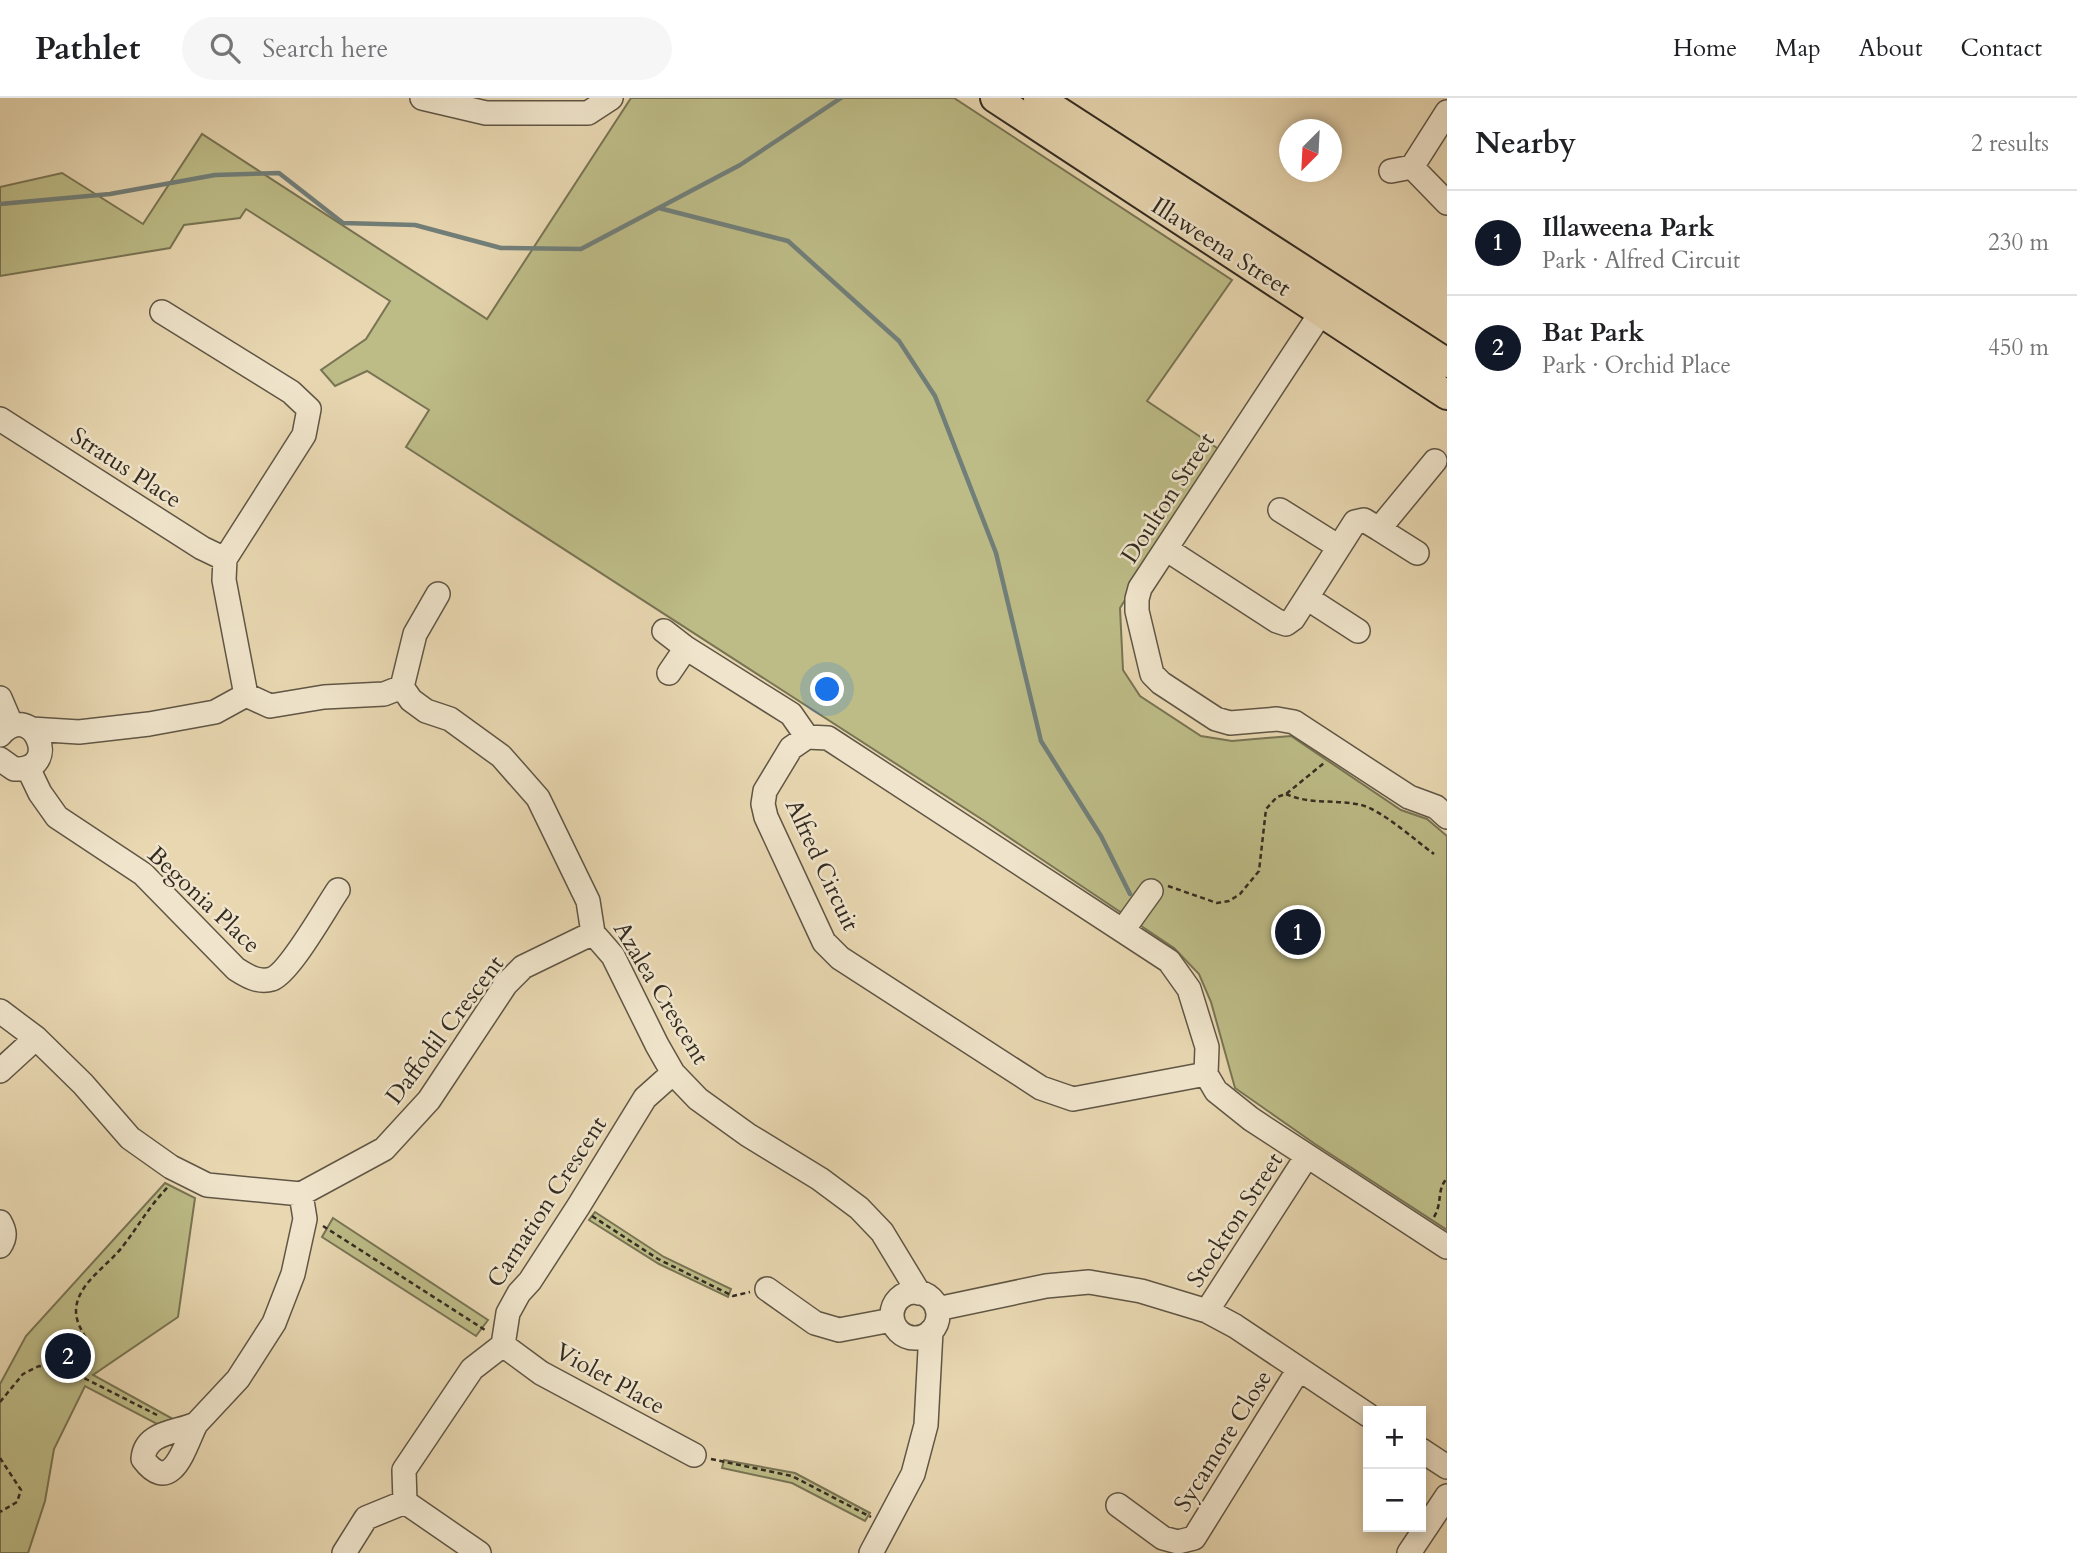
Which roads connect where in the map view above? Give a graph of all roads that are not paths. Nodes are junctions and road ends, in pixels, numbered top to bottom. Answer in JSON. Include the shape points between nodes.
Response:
{"nodes":[{"id":1,"x":422,"y":98,"type":"edge"},
{"id":2,"x":611,"y":98,"type":"edge"},
{"id":3,"x":995,"y":98,"type":"edge"},
{"id":4,"x":1038,"y":98,"type":"edge"},
{"id":5,"x":1447,"y":112,"type":"edge"},
{"id":6,"x":1447,"y":203,"type":"edge"},
{"id":7,"x":1328,"y":301,"type":"junction"},
{"id":8,"x":162,"y":312,"type":"dead end"},
{"id":9,"x":1447,"y":363,"type":"edge"},
{"id":10,"x":1447,"y":395,"type":"edge"},
{"id":11,"x":0,"y":419,"type":"edge"},
{"id":12,"x":1435,"y":461,"type":"dead end"},
{"id":13,"x":1280,"y":510,"type":"dead end"},
{"id":14,"x":1378,"y":529,"type":"junction"},
{"id":15,"x":1339,"y":547,"type":"junction"},
{"id":16,"x":1166,"y":549,"type":"junction"},
{"id":17,"x":1417,"y":554,"type":"dead end"},
{"id":18,"x":225,"y":559,"type":"junction"},
{"id":19,"x":438,"y":594,"type":"dead end"},
{"id":20,"x":1307,"y":598,"type":"junction"},
{"id":21,"x":664,"y":631,"type":"dead end"},
{"id":22,"x":1358,"y":631,"type":"dead end"},
{"id":23,"x":686,"y":648,"type":"junction"},
{"id":24,"x":669,"y":673,"type":"dead end"},
{"id":25,"x":402,"y":687,"type":"junction"},
{"id":26,"x":246,"y":695,"type":"junction"},
{"id":27,"x":0,"y":698,"type":"edge"},
{"id":28,"x":14,"y":730,"type":"edge"},
{"id":29,"x":79,"y":732,"type":"junction"},
{"id":30,"x":807,"y":737,"type":"junction"},
{"id":31,"x":15,"y":763,"type":"edge"},
{"id":32,"x":1443,"y":805,"type":"edge"},
{"id":33,"x":1157,"y":888,"type":"road end"},
{"id":34,"x":338,"y":890,"type":"dead end"},
{"id":35,"x":1123,"y":930,"type":"junction"},
{"id":36,"x":593,"y":933,"type":"junction"},
{"id":37,"x":0,"y":1011,"type":"edge"},
{"id":38,"x":36,"y":1038,"type":"junction"},
{"id":39,"x":0,"y":1071,"type":"edge"},
{"id":40,"x":673,"y":1073,"type":"junction"},
{"id":41,"x":1206,"y":1074,"type":"junction"},
{"id":42,"x":1307,"y":1156,"type":"junction"},
{"id":43,"x":301,"y":1194,"type":"junction"},
{"id":44,"x":0,"y":1222,"type":"edge"},
{"id":45,"x":0,"y":1245,"type":"edge"},
{"id":46,"x":1447,"y":1247,"type":"edge"},
{"id":47,"x":897,"y":1257,"type":"junction"},
{"id":48,"x":767,"y":1289,"type":"road end"},
{"id":49,"x":919,"y":1293,"type":"junction"},
{"id":50,"x":937,"y":1309,"type":"junction"},
{"id":51,"x":894,"y":1310,"type":"junction"},
{"id":52,"x":1207,"y":1311,"type":"junction"},
{"id":53,"x":931,"y":1331,"type":"junction"},
{"id":54,"x":908,"y":1337,"type":"junction"},
{"id":55,"x":503,"y":1345,"type":"junction"},
{"id":56,"x":1299,"y":1369,"type":"junction"},
{"id":57,"x":927,"y":1382,"type":"junction"},
{"id":58,"x":1363,"y":1412,"type":"edge"},
{"id":59,"x":188,"y":1427,"type":"road end"},
{"id":60,"x":1426,"y":1453,"type":"edge"},
{"id":61,"x":694,"y":1455,"type":"road end"},
{"id":62,"x":1447,"y":1467,"type":"edge"},
{"id":63,"x":1447,"y":1496,"type":"edge"},
{"id":64,"x":405,"y":1502,"type":"junction"},
{"id":65,"x":1118,"y":1505,"type":"dead end"},
{"id":66,"x":344,"y":1553,"type":"edge"},
{"id":67,"x":480,"y":1553,"type":"edge"},
{"id":68,"x":871,"y":1553,"type":"edge"},
{"id":69,"x":1409,"y":1553,"type":"edge"}],
"edges":[{"from":1,"to":2,"type":"street","via":[[486,113],[588,113]]},
{"from":3,"to":7,"type":"main road","name":"Illaweena Street"},
{"from":4,"to":7,"type":"main road","name":"Illaweena Street"},
{"from":5,"to":6,"type":"street","via":[[1402,169]]},
{"from":7,"to":9,"type":"main road","name":"Illaweena Street"},
{"from":7,"to":10,"type":"main road","name":"Illaweena Street"},
{"from":7,"to":16,"type":"street","name":"Doulton Street"},
{"from":8,"to":18,"type":"street","via":[[291,392],[309,409],[304,435]]},
{"from":11,"to":18,"type":"street","name":"Stratus Place"},
{"from":12,"to":14,"type":"street"},
{"from":13,"to":15,"type":"street"},
{"from":14,"to":15,"type":"street","via":[[1364,520],[1355,522]]},
{"from":14,"to":17,"type":"street"},
{"from":15,"to":20,"type":"street"},
{"from":16,"to":20,"type":"street","via":[[1277,621],[1286,624],[1293,619]]},
{"from":16,"to":32,"type":"street","name":"Doulton Street","via":[[1137,599],[1152,674],[1161,683],[1216,719],[1294,722],[1409,797]]},
{"from":18,"to":26,"type":"street","via":[[224,580]]},
{"from":19,"to":25,"type":"street","via":[[415,634]]},
{"from":20,"to":22,"type":"street"},
{"from":21,"to":23,"type":"street"},
{"from":23,"to":24,"type":"street"},
{"from":23,"to":30,"type":"street","via":[[791,714]]},
{"from":25,"to":26,"type":"street","via":[[384,694],[270,706]]},
{"from":25,"to":36,"type":"street","name":"Azalea Crescent","via":[[426,711],[450,719],[501,756],[538,798],[588,901]]},
{"from":26,"to":29,"type":"street","via":[[215,712]]},
{"from":27,"to":28,"type":"street","name":"Begonia Place"},
{"from":28,"to":29,"type":"street"},
{"from":28,"to":31,"type":"street","name":"Begonia Place","via":[[40,739]]},
{"from":29,"to":31,"type":"street"},
{"from":30,"to":35,"type":"street","via":[[828,738]]},
{"from":30,"to":41,"type":"street","name":"Alfred Circuit","via":[[791,748],[765,791],[763,804],[824,942],[840,958],[1041,1088],[1073,1099]]},
{"from":31,"to":34,"type":"street","name":"Begonia Place","via":[[57,817],[143,874],[248,977],[275,978],[288,966]]},
{"from":33,"to":35,"type":"street"},
{"from":35,"to":41,"type":"street","via":[[1168,961],[1189,989],[1207,1047]]},
{"from":36,"to":40,"type":"street","name":"Azalea Crescent","via":[[613,956]]},
{"from":36,"to":43,"type":"street","name":"Daffodil Crescent","via":[[523,967],[506,984],[429,1101],[384,1149]]},
{"from":37,"to":38,"type":"street"},
{"from":38,"to":39,"type":"street"},
{"from":38,"to":43,"type":"street","via":[[130,1138],[171,1167],[207,1185]]},
{"from":40,"to":47,"type":"street","name":"Azalea Crescent","via":[[698,1099],[859,1209],[882,1232]]},
{"from":40,"to":55,"type":"street","name":"Carnation Crescent","via":[[645,1098],[519,1293],[508,1313]]},
{"from":41,"to":42,"type":"street","via":[[1216,1091],[1233,1105]]},
{"from":42,"to":46,"type":"street","name":"Stockton Street"},
{"from":42,"to":52,"type":"street","name":"Stockton Street"},
{"from":43,"to":59,"type":"street","via":[[305,1219],[293,1274],[274,1323],[238,1379]]},
{"from":44,"to":45,"type":"street","via":[[5,1230]]},
{"from":47,"to":49,"type":"street","name":"Azalea Crescent"},
{"from":47,"to":51,"type":"street"},
{"from":48,"to":51,"type":"street","via":[[815,1323],[839,1330]]},
{"from":49,"to":50,"type":"street","via":[[930,1298]]},
{"from":49,"to":51,"type":"street","via":[[906,1294]]},
{"from":50,"to":52,"type":"street","via":[[1046,1286],[1089,1282],[1141,1291]]},
{"from":50,"to":53,"type":"street"},
{"from":51,"to":54,"type":"street","via":[[898,1330]]},
{"from":52,"to":56,"type":"street"},
{"from":53,"to":54,"type":"street"},
{"from":53,"to":57,"type":"street"},
{"from":54,"to":57,"type":"street"},
{"from":55,"to":61,"type":"street","name":"Violet Place","via":[[541,1373]]},
{"from":55,"to":64,"type":"street","via":[[472,1369],[404,1470]]},
{"from":56,"to":58,"type":"street"},
{"from":56,"to":65,"type":"street","name":"Sycamore Close","via":[[1194,1538],[1178,1542],[1163,1538]]},
{"from":57,"to":68,"type":"street","via":[[926,1425],[913,1474]]},
{"from":60,"to":62,"type":"street"},
{"from":63,"to":69,"type":"street"},
{"from":64,"to":66,"type":"street","via":[[366,1518]]},
{"from":64,"to":67,"type":"street"}]}
